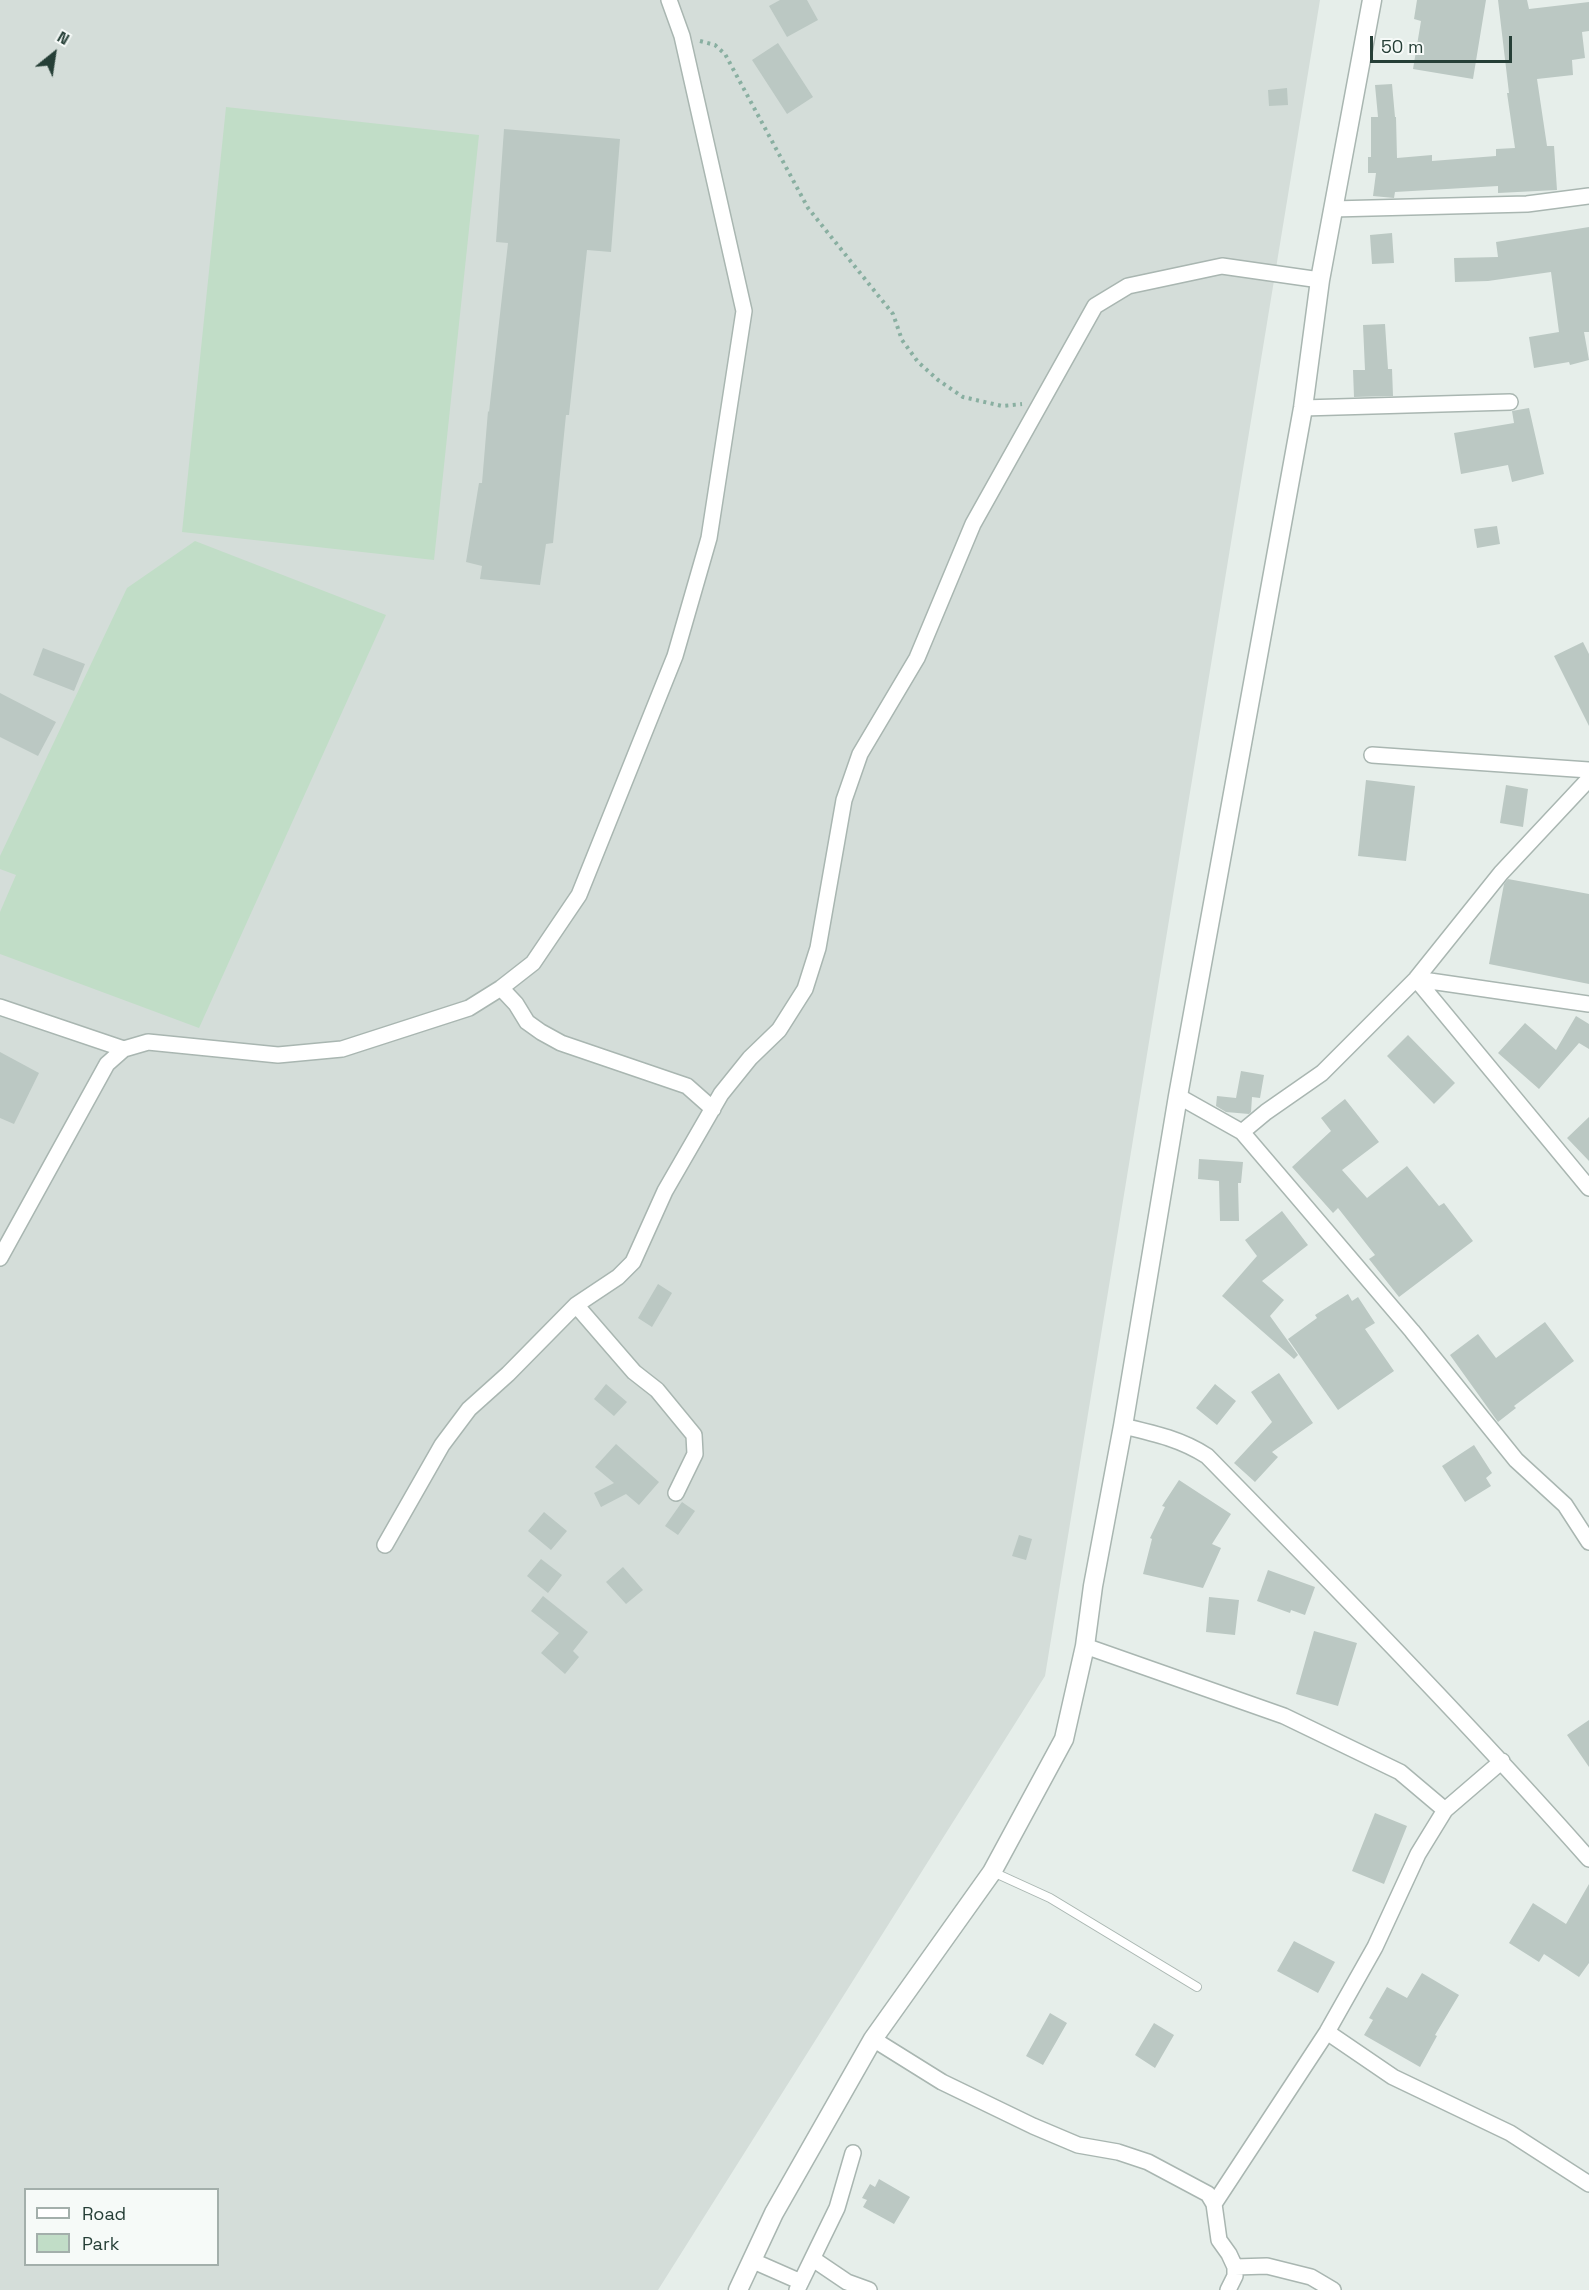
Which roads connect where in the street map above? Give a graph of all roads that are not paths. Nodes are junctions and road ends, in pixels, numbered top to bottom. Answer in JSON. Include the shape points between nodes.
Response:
{"nodes":[{"id":1,"x":669,"y":0,"type":"edge"},
{"id":2,"x":1372,"y":0,"type":"edge"},
{"id":3,"x":1589,"y":196,"type":"edge"},
{"id":4,"x":1333,"y":209,"type":"junction"},
{"id":5,"x":1320,"y":280,"type":"junction"},
{"id":6,"x":1510,"y":402,"type":"dead end"},
{"id":7,"x":1302,"y":408,"type":"junction"},
{"id":8,"x":1372,"y":755,"type":"dead end"},
{"id":9,"x":1589,"y":770,"type":"edge"},
{"id":10,"x":1589,"y":779,"type":"edge"},
{"id":11,"x":1416,"y":979,"type":"junction"},
{"id":12,"x":501,"y":988,"type":"junction"},
{"id":13,"x":1589,"y":1004,"type":"edge"},
{"id":14,"x":0,"y":1006,"type":"edge"},
{"id":15,"x":124,"y":1050,"type":"junction"},
{"id":16,"x":1178,"y":1096,"type":"junction"},
{"id":17,"x":712,"y":1109,"type":"junction"},
{"id":18,"x":1242,"y":1132,"type":"junction"},
{"id":19,"x":1589,"y":1188,"type":"edge"},
{"id":20,"x":0,"y":1258,"type":"edge"},
{"id":21,"x":576,"y":1305,"type":"junction"},
{"id":22,"x":1123,"y":1426,"type":"junction"},
{"id":23,"x":676,"y":1493,"type":"dead end"},
{"id":24,"x":1589,"y":1542,"type":"edge"},
{"id":25,"x":385,"y":1545,"type":"dead end"},
{"id":26,"x":1085,"y":1646,"type":"junction"},
{"id":27,"x":1502,"y":1761,"type":"junction"},
{"id":28,"x":1445,"y":1810,"type":"junction"},
{"id":29,"x":1589,"y":1859,"type":"edge"},
{"id":30,"x":992,"y":1872,"type":"junction"},
{"id":31,"x":1197,"y":1988,"type":"dead end"},
{"id":32,"x":1327,"y":2032,"type":"junction"},
{"id":33,"x":873,"y":2039,"type":"junction"},
{"id":34,"x":853,"y":2153,"type":"dead end"},
{"id":35,"x":1589,"y":2184,"type":"edge"},
{"id":36,"x":1214,"y":2204,"type":"junction"},
{"id":37,"x":813,"y":2259,"type":"junction"},
{"id":38,"x":751,"y":2260,"type":"junction"},
{"id":39,"x":1235,"y":2267,"type":"junction"},
{"id":40,"x":799,"y":2286,"type":"edge"},
{"id":41,"x":738,"y":2290,"type":"edge"},
{"id":42,"x":868,"y":2290,"type":"edge"},
{"id":43,"x":1228,"y":2290,"type":"edge"},
{"id":44,"x":1333,"y":2290,"type":"edge"}],
"edges":[{"from":1,"to":12,"type":"street","via":[[682,36],[744,311],[709,538],[675,656],[579,895],[532,963]]},
{"from":2,"to":4,"type":"street"},
{"from":3,"to":4,"type":"street","via":[[1527,204]]},
{"from":4,"to":5,"type":"street"},
{"from":5,"to":7,"type":"street"},
{"from":5,"to":17,"type":"street","via":[[1222,266],[1128,286],[1095,306],[974,524],[917,657],[860,754],[844,800],[821,938],[805,989],[779,1030],[750,1058]]},
{"from":6,"to":7,"type":"street"},
{"from":7,"to":16,"type":"street"},
{"from":8,"to":9,"type":"street"},
{"from":10,"to":11,"type":"street","via":[[1501,873]]},
{"from":11,"to":13,"type":"street"},
{"from":11,"to":18,"type":"street","via":[[1322,1073]]},
{"from":11,"to":19,"type":"street"},
{"from":12,"to":15,"type":"street","via":[[469,1008],[342,1049],[278,1055],[148,1042]]},
{"from":12,"to":17,"type":"street","via":[[527,1022],[541,1032],[687,1086]]},
{"from":14,"to":15,"type":"street"},
{"from":15,"to":20,"type":"street","via":[[108,1064]]},
{"from":16,"to":18,"type":"street"},
{"from":16,"to":22,"type":"street"},
{"from":17,"to":21,"type":"street","via":[[664,1191],[633,1262]]},
{"from":18,"to":24,"type":"street","via":[[1516,1460],[1566,1505]]},
{"from":21,"to":23,"type":"street","via":[[694,1435],[695,1454]]},
{"from":21,"to":25,"type":"street","via":[[469,1409],[442,1445]]},
{"from":22,"to":26,"type":"street"},
{"from":22,"to":27,"type":"street","via":[[1166,1436],[1207,1456]]},
{"from":26,"to":28,"type":"street","via":[[1284,1716],[1400,1772]]},
{"from":26,"to":30,"type":"street","via":[[1064,1739]]},
{"from":27,"to":28,"type":"street"},
{"from":27,"to":29,"type":"street"},
{"from":28,"to":32,"type":"street","via":[[1418,1854],[1375,1947]]},
{"from":30,"to":31,"type":"lane","via":[[1050,1898]]},
{"from":30,"to":33,"type":"street"},
{"from":32,"to":35,"type":"street","via":[[1393,2077],[1510,2133]]},
{"from":32,"to":36,"type":"street"},
{"from":33,"to":36,"type":"street","via":[[942,2082],[1003,2112],[1078,2145],[1148,2162],[1208,2194]]},
{"from":33,"to":38,"type":"street"},
{"from":34,"to":37,"type":"street","via":[[837,2208]]},
{"from":36,"to":39,"type":"street","via":[[1219,2240]]},
{"from":37,"to":40,"type":"street"},
{"from":37,"to":42,"type":"street","via":[[847,2282]]},
{"from":38,"to":40,"type":"street"},
{"from":38,"to":41,"type":"street"},
{"from":39,"to":43,"type":"street"},
{"from":39,"to":44,"type":"street","via":[[1267,2266],[1311,2277]]}]}
